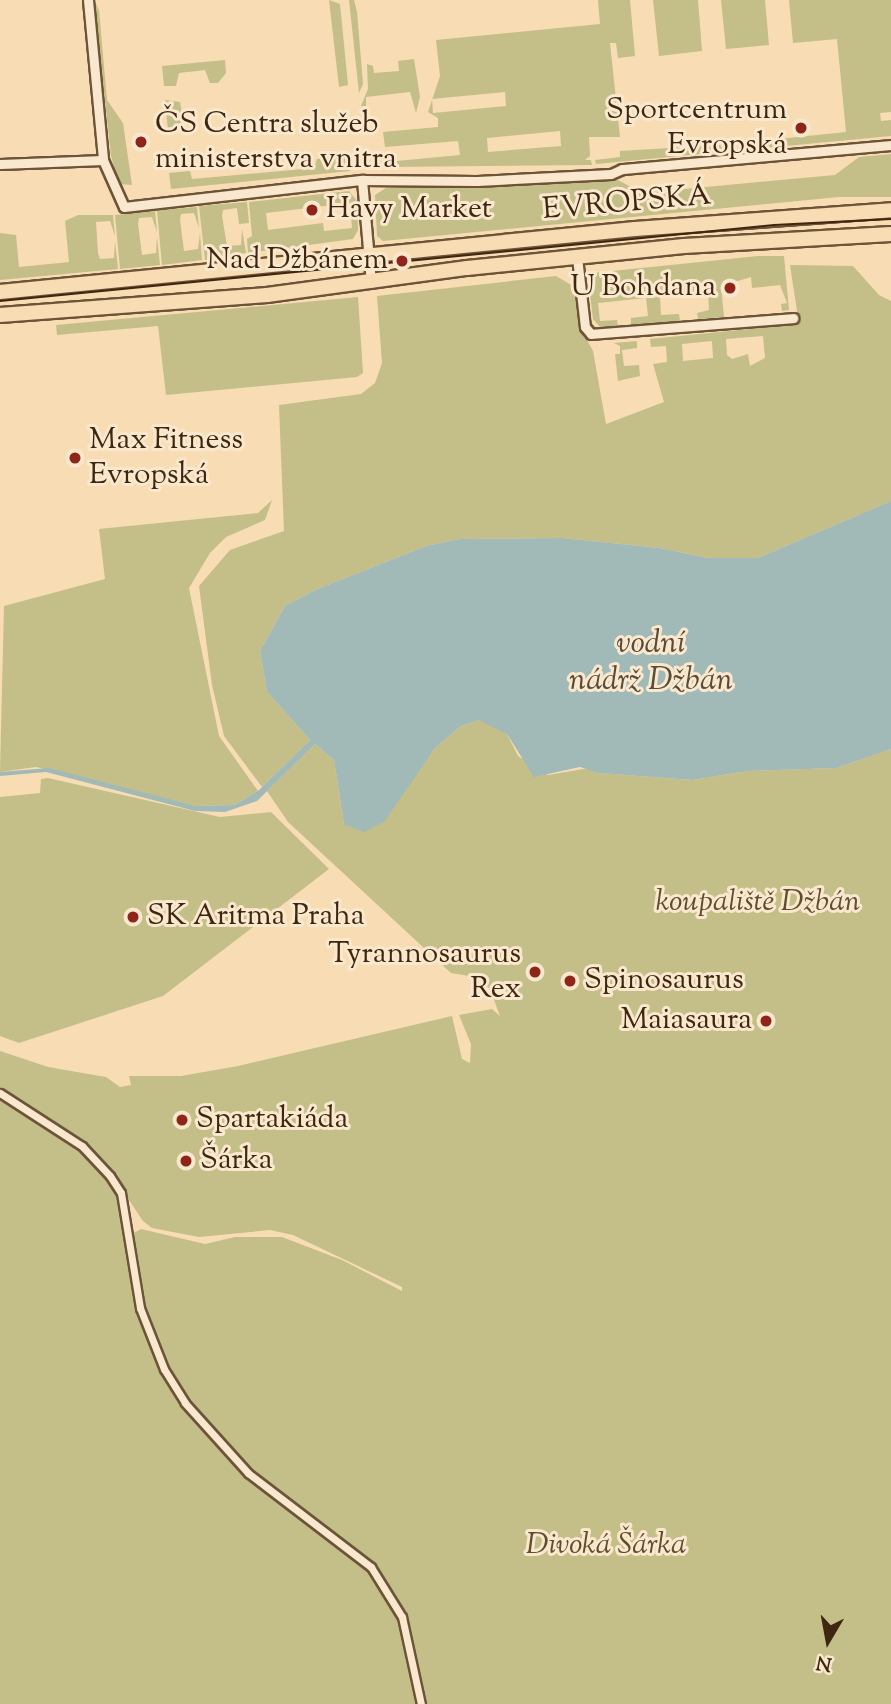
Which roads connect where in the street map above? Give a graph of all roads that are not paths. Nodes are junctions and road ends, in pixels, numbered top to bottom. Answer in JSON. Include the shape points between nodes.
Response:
{"nodes":[{"id":1,"x":88,"y":0,"type":"edge"},
{"id":2,"x":891,"y":145,"type":"edge"},
{"id":3,"x":103,"y":160,"type":"junction"},
{"id":4,"x":0,"y":164,"type":"edge"},
{"id":5,"x":362,"y":180,"type":"junction"},
{"id":6,"x":891,"y":210,"type":"edge"},
{"id":7,"x":891,"y":234,"type":"edge"},
{"id":8,"x":368,"y":254,"type":"junction"},
{"id":9,"x":577,"y":257,"type":"junction"},
{"id":10,"x":370,"y":283,"type":"junction"},
{"id":11,"x":0,"y":292,"type":"edge"},
{"id":12,"x":0,"y":314,"type":"edge"},
{"id":13,"x":793,"y":318,"type":"dead end"},
{"id":14,"x":0,"y":1093,"type":"edge"},
{"id":15,"x":421,"y":1704,"type":"edge"}],
"edges":[{"from":1,"to":3,"type":"street"},
{"from":2,"to":5,"type":"street","via":[[622,169],[611,174],[477,181]]},
{"from":3,"to":4,"type":"street"},
{"from":3,"to":5,"type":"street","via":[[124,208]]},
{"from":5,"to":8,"type":"street"},
{"from":6,"to":8,"type":"main road","name":"EVROPSKÁ","via":[[772,216]]},
{"from":7,"to":9,"type":"main road","name":"EVROPSKÁ","via":[[788,237]]},
{"from":8,"to":10,"type":"street"},
{"from":8,"to":11,"type":"main road","name":"EVROPSKÁ"},
{"from":9,"to":10,"type":"main road","name":"EVROPSKÁ"},
{"from":9,"to":13,"type":"street","via":[[585,327],[591,334]]},
{"from":10,"to":12,"type":"main road","name":"EVROPSKÁ"},
{"from":14,"to":15,"type":"street","via":[[82,1146],[110,1176],[121,1193],[140,1308],[164,1369],[184,1403],[248,1473],[371,1567],[402,1617]]}]}
